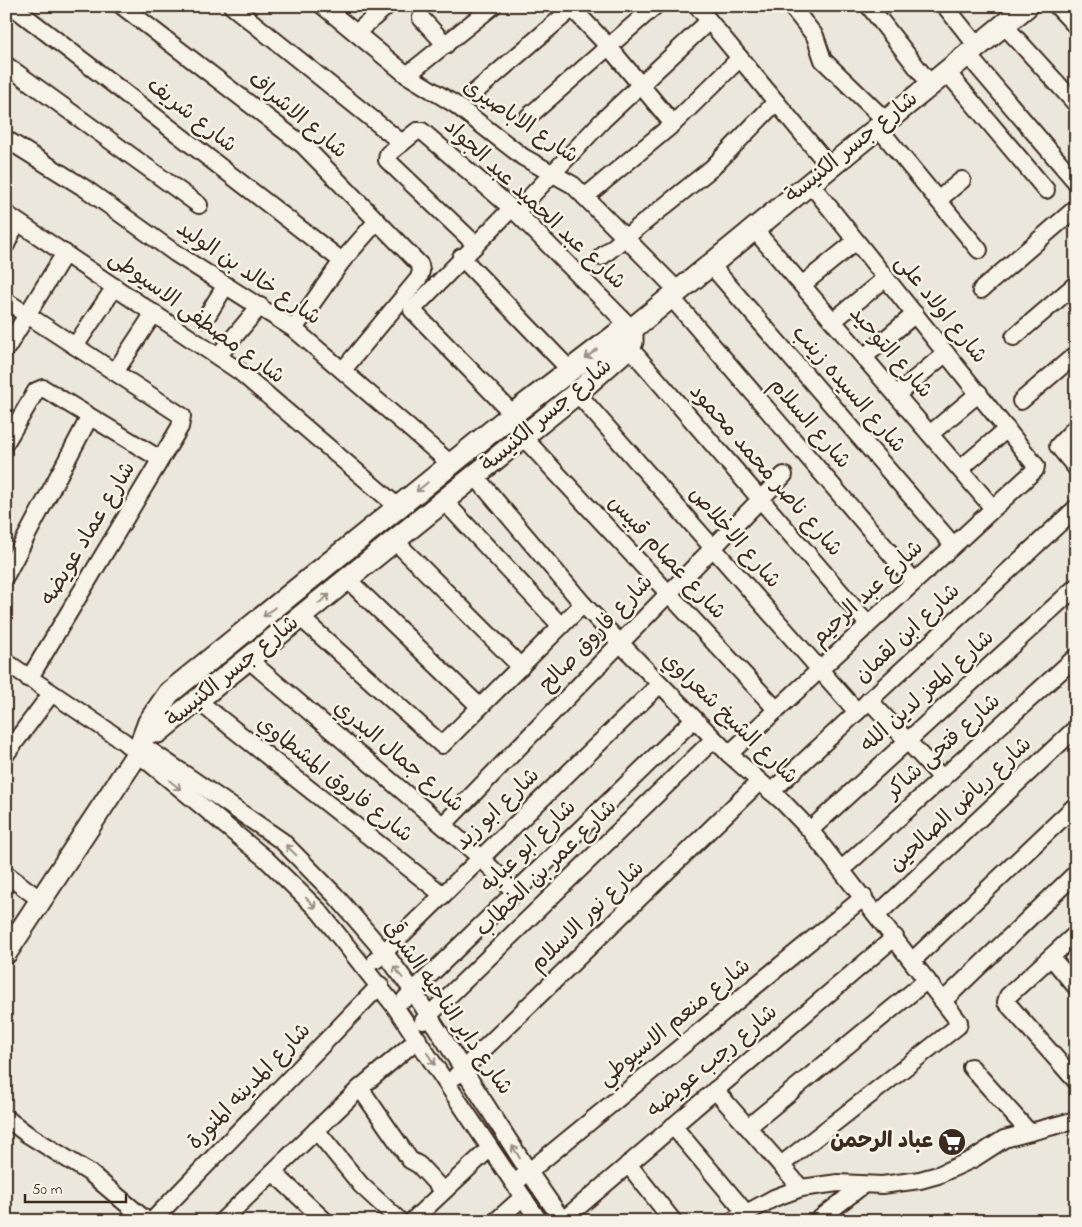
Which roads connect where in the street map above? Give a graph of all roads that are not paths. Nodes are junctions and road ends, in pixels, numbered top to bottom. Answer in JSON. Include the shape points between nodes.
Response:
{"nodes":[{"id":1,"x":12,"y":6,"type":"edge"},
{"id":2,"x":122,"y":6,"type":"edge"},
{"id":3,"x":232,"y":6,"type":"edge"},
{"id":4,"x":324,"y":6,"type":"edge"},
{"id":5,"x":387,"y":6,"type":"edge"},
{"id":6,"x":655,"y":6,"type":"edge"},
{"id":7,"x":697,"y":6,"type":"edge"},
{"id":8,"x":791,"y":6,"type":"edge"},
{"id":9,"x":869,"y":6,"type":"edge"},
{"id":10,"x":945,"y":6,"type":"edge"},
{"id":11,"x":1057,"y":6,"type":"edge"},
{"id":12,"x":491,"y":7,"type":"edge"},
{"id":13,"x":573,"y":7,"type":"edge"},
{"id":14,"x":1016,"y":12,"type":"edge"},
{"id":15,"x":421,"y":18,"type":"dead end"},
{"id":16,"x":709,"y":21,"type":"junction"},
{"id":17,"x":1076,"y":26,"type":"edge"},
{"id":18,"x":356,"y":33,"type":"junction"},
{"id":19,"x":446,"y":45,"type":"junction"},
{"id":20,"x":609,"y":47,"type":"junction"},
{"id":21,"x":972,"y":50,"type":"junction"},
{"id":22,"x":740,"y":58,"type":"junction"},
{"id":23,"x":6,"y":65,"type":"edge"},
{"id":24,"x":407,"y":76,"type":"junction"},
{"id":25,"x":938,"y":77,"type":"junction"},
{"id":26,"x":641,"y":85,"type":"junction"},
{"id":27,"x":475,"y":92,"type":"dead end"},
{"id":28,"x":776,"y":102,"type":"junction"},
{"id":29,"x":1076,"y":104,"type":"edge"},
{"id":30,"x":528,"y":117,"type":"dead end"},
{"id":31,"x":881,"y":123,"type":"junction"},
{"id":32,"x":674,"y":124,"type":"junction"},
{"id":33,"x":6,"y":139,"type":"edge"},
{"id":34,"x":402,"y":143,"type":"junction"},
{"id":35,"x":829,"y":166,"type":"junction"},
{"id":36,"x":554,"y":174,"type":"junction"},
{"id":37,"x":962,"y":180,"type":"dead end"},
{"id":38,"x":809,"y":182,"type":"junction"},
{"id":39,"x":1076,"y":182,"type":"edge"},
{"id":40,"x":1046,"y":190,"type":"dead end"},
{"id":41,"x":585,"y":198,"type":"junction"},
{"id":42,"x":938,"y":200,"type":"junction"},
{"id":43,"x":199,"y":205,"type":"dead end"},
{"id":44,"x":1076,"y":208,"type":"edge"},
{"id":45,"x":514,"y":210,"type":"junction"},
{"id":46,"x":12,"y":218,"type":"edge"},
{"id":47,"x":377,"y":221,"type":"junction"},
{"id":48,"x":753,"y":228,"type":"junction"},
{"id":49,"x":624,"y":238,"type":"junction"},
{"id":50,"x":856,"y":241,"type":"junction"},
{"id":51,"x":475,"y":244,"type":"junction"},
{"id":52,"x":6,"y":245,"type":"edge"},
{"id":53,"x":979,"y":250,"type":"dead end"},
{"id":54,"x":65,"y":253,"type":"junction"},
{"id":55,"x":601,"y":257,"type":"dead end"},
{"id":56,"x":461,"y":258,"type":"junction"},
{"id":57,"x":342,"y":261,"type":"junction"},
{"id":58,"x":710,"y":264,"type":"junction"},
{"id":59,"x":886,"y":278,"type":"junction"},
{"id":60,"x":1076,"y":284,"type":"edge"},
{"id":61,"x":226,"y":285,"type":"junction"},
{"id":62,"x":802,"y":285,"type":"junction"},
{"id":63,"x":115,"y":286,"type":"junction"},
{"id":64,"x":980,"y":290,"type":"dead end"},
{"id":65,"x":674,"y":294,"type":"junction"},
{"id":66,"x":6,"y":301,"type":"edge"},
{"id":67,"x":260,"y":306,"type":"junction"},
{"id":68,"x":154,"y":313,"type":"junction"},
{"id":69,"x":915,"y":314,"type":"junction"},
{"id":70,"x":26,"y":315,"type":"junction"},
{"id":71,"x":205,"y":319,"type":"dead end"},
{"id":72,"x":832,"y":321,"type":"junction"},
{"id":73,"x":294,"y":329,"type":"junction"},
{"id":74,"x":1014,"y":337,"type":"dead end"},
{"id":75,"x":630,"y":338,"type":"junction"},
{"id":76,"x":75,"y":346,"type":"junction"},
{"id":77,"x":6,"y":349,"type":"edge"},
{"id":78,"x":946,"y":353,"type":"junction"},
{"id":79,"x":1076,"y":354,"type":"edge"},
{"id":80,"x":218,"y":356,"type":"junction"},
{"id":81,"x":864,"y":357,"type":"junction"},
{"id":82,"x":343,"y":370,"type":"junction"},
{"id":83,"x":570,"y":370,"type":"junction"},
{"id":84,"x":115,"y":372,"type":"junction"},
{"id":85,"x":577,"y":393,"type":"junction"},
{"id":86,"x":979,"y":393,"type":"junction"},
{"id":87,"x":896,"y":395,"type":"junction"},
{"id":88,"x":1021,"y":401,"type":"dead end"},
{"id":89,"x":513,"y":414,"type":"junction"},
{"id":90,"x":89,"y":418,"type":"junction"},
{"id":91,"x":1076,"y":427,"type":"edge"},
{"id":92,"x":1007,"y":429,"type":"junction"},
{"id":93,"x":930,"y":434,"type":"junction"},
{"id":94,"x":523,"y":437,"type":"junction"},
{"id":95,"x":6,"y":442,"type":"edge"},
{"id":96,"x":160,"y":459,"type":"junction"},
{"id":97,"x":451,"y":464,"type":"junction"},
{"id":98,"x":1036,"y":466,"type":"joint"},
{"id":99,"x":1076,"y":468,"type":"edge"},
{"id":100,"x":960,"y":469,"type":"junction"},
{"id":101,"x":784,"y":475,"type":"dead end"},
{"id":102,"x":474,"y":476,"type":"junction"},
{"id":103,"x":760,"y":499,"type":"junction"},
{"id":104,"x":444,"y":501,"type":"junction"},
{"id":105,"x":398,"y":507,"type":"junction"},
{"id":106,"x":993,"y":508,"type":"junction"},
{"id":107,"x":1076,"y":508,"type":"edge"},
{"id":108,"x":395,"y":541,"type":"junction"},
{"id":109,"x":953,"y":545,"type":"junction"},
{"id":110,"x":713,"y":548,"type":"junction"},
{"id":111,"x":6,"y":575,"type":"edge"},
{"id":112,"x":347,"y":579,"type":"junction"},
{"id":113,"x":914,"y":581,"type":"junction"},
{"id":114,"x":1076,"y":587,"type":"edge"},
{"id":115,"x":668,"y":593,"type":"junction"},
{"id":116,"x":583,"y":604,"type":"junction"},
{"id":117,"x":300,"y":617,"type":"junction"},
{"id":118,"x":868,"y":624,"type":"junction"},
{"id":119,"x":561,"y":626,"type":"junction"},
{"id":120,"x":620,"y":643,"type":"junction"},
{"id":121,"x":1076,"y":658,"type":"edge"},
{"id":122,"x":249,"y":660,"type":"junction"},
{"id":123,"x":6,"y":662,"type":"edge"},
{"id":124,"x":520,"y":667,"type":"junction"},
{"id":125,"x":820,"y":669,"type":"junction"},
{"id":126,"x":29,"y":678,"type":"junction"},
{"id":127,"x":660,"y":684,"type":"junction"},
{"id":128,"x":51,"y":694,"type":"junction"},
{"id":129,"x":870,"y":700,"type":"junction"},
{"id":130,"x":198,"y":701,"type":"junction"},
{"id":131,"x":480,"y":707,"type":"junction"},
{"id":132,"x":776,"y":710,"type":"junction"},
{"id":133,"x":857,"y":712,"type":"junction"},
{"id":134,"x":694,"y":719,"type":"junction"},
{"id":135,"x":1076,"y":728,"type":"edge"},
{"id":136,"x":714,"y":739,"type":"junction"},
{"id":137,"x":907,"y":742,"type":"junction"},
{"id":138,"x":137,"y":743,"type":"junction"},
{"id":139,"x":6,"y":754,"type":"edge"},
{"id":140,"x":729,"y":754,"type":"junction"},
{"id":141,"x":943,"y":779,"type":"junction"},
{"id":142,"x":765,"y":787,"type":"junction"},
{"id":143,"x":1076,"y":805,"type":"edge"},
{"id":144,"x":443,"y":825,"type":"junction"},
{"id":145,"x":810,"y":830,"type":"junction"},
{"id":146,"x":481,"y":858,"type":"junction"},
{"id":147,"x":842,"y":869,"type":"junction"},
{"id":148,"x":1076,"y":873,"type":"edge"},
{"id":149,"x":6,"y":874,"type":"edge"},
{"id":150,"x":515,"y":892,"type":"junction"},
{"id":151,"x":443,"y":894,"type":"junction"},
{"id":152,"x":864,"y":897,"type":"junction"},
{"id":153,"x":42,"y":901,"type":"junction"},
{"id":154,"x":877,"y":914,"type":"junction"},
{"id":155,"x":1076,"y":934,"type":"edge"},
{"id":156,"x":894,"y":937,"type":"junction"},
{"id":157,"x":8,"y":946,"type":"edge"},
{"id":158,"x":384,"y":952,"type":"junction"},
{"id":159,"x":1051,"y":957,"type":"junction"},
{"id":160,"x":912,"y":961,"type":"junction"},
{"id":161,"x":367,"y":968,"type":"junction"},
{"id":162,"x":927,"y":980,"type":"junction"},
{"id":163,"x":380,"y":985,"type":"junction"},
{"id":164,"x":1076,"y":987,"type":"edge"},
{"id":165,"x":413,"y":991,"type":"junction"},
{"id":166,"x":943,"y":1001,"type":"junction"},
{"id":167,"x":396,"y":1008,"type":"junction"},
{"id":168,"x":429,"y":1015,"type":"junction"},
{"id":169,"x":416,"y":1035,"type":"junction"},
{"id":170,"x":971,"y":1067,"type":"dead end"},
{"id":171,"x":464,"y":1069,"type":"junction"},
{"id":172,"x":1076,"y":1081,"type":"edge"},
{"id":173,"x":447,"y":1084,"type":"junction"},
{"id":174,"x":360,"y":1088,"type":"junction"},
{"id":175,"x":715,"y":1090,"type":"junction"},
{"id":176,"x":6,"y":1118,"type":"edge"},
{"id":177,"x":1076,"y":1120,"type":"edge"},
{"id":178,"x":674,"y":1126,"type":"junction"},
{"id":179,"x":748,"y":1128,"type":"junction"},
{"id":180,"x":316,"y":1130,"type":"junction"},
{"id":181,"x":1029,"y":1132,"type":"junction"},
{"id":182,"x":489,"y":1149,"type":"junction"},
{"id":183,"x":628,"y":1164,"type":"junction"},
{"id":184,"x":781,"y":1165,"type":"junction"},
{"id":185,"x":273,"y":1172,"type":"junction"},
{"id":186,"x":529,"y":1172,"type":"junction"},
{"id":187,"x":863,"y":1185,"type":"junction"},
{"id":188,"x":801,"y":1188,"type":"junction"},
{"id":189,"x":518,"y":1190,"type":"junction"},
{"id":190,"x":443,"y":1191,"type":"junction"},
{"id":191,"x":232,"y":1217,"type":"edge"},
{"id":192,"x":739,"y":1217,"type":"edge"},
{"id":193,"x":563,"y":1220,"type":"edge"},
{"id":194,"x":147,"y":1221,"type":"edge"},
{"id":195,"x":152,"y":1221,"type":"edge"},
{"id":196,"x":325,"y":1221,"type":"edge"},
{"id":197,"x":400,"y":1221,"type":"edge"},
{"id":198,"x":412,"y":1221,"type":"edge"},
{"id":199,"x":496,"y":1221,"type":"edge"},
{"id":200,"x":540,"y":1221,"type":"edge"},
{"id":201,"x":673,"y":1221,"type":"edge"},
{"id":202,"x":816,"y":1221,"type":"edge"}],
"edges":[{"from":1,"to":57,"type":"street","name":"شارع شريف"},
{"from":2,"to":47,"type":"street","name":"شارع الاشراف","via":[[303,145]]},
{"from":3,"to":34,"type":"street"},
{"from":4,"to":18,"type":"street","name":"شارع الاباصيرى"},
{"from":5,"to":18,"type":"street"},
{"from":6,"to":20,"type":"street"},
{"from":7,"to":16,"type":"street"},
{"from":8,"to":31,"type":"street","via":[[815,36],[823,60]]},
{"from":9,"to":25,"type":"street"},
{"from":10,"to":21,"type":"street"},
{"from":11,"to":17,"type":"street"},
{"from":12,"to":19,"type":"street"},
{"from":13,"to":20,"type":"street"},
{"from":13,"to":27,"type":"street"},
{"from":14,"to":21,"type":"main road","name":"شارع جسر الكنيسة"},
{"from":14,"to":29,"type":"street"},
{"from":15,"to":19,"type":"street"},
{"from":16,"to":22,"type":"street"},
{"from":16,"to":26,"type":"street"},
{"from":18,"to":24,"type":"street","name":"شارع الاباصيرى"},
{"from":19,"to":24,"type":"street"},
{"from":20,"to":26,"type":"street"},
{"from":20,"to":30,"type":"street"},
{"from":21,"to":25,"type":"main road","name":"شارع جسر الكنيسة"},
{"from":21,"to":39,"type":"street"},
{"from":22,"to":28,"type":"street"},
{"from":22,"to":32,"type":"street"},
{"from":23,"to":43,"type":"street"},
{"from":24,"to":36,"type":"street","name":"شارع الاباصيرى","via":[[456,105],[523,157]]},
{"from":25,"to":31,"type":"main road","name":"شارع جسر الكنيسة"},
{"from":25,"to":40,"type":"street"},
{"from":26,"to":32,"type":"street"},
{"from":26,"to":36,"type":"street","via":[[604,119]]},
{"from":28,"to":35,"type":"street"},
{"from":28,"to":49,"type":"street","via":[[712,168]]},
{"from":31,"to":35,"type":"main road","name":"شارع جسر الكنيسة"},
{"from":31,"to":42,"type":"street"},
{"from":32,"to":41,"type":"street"},
{"from":33,"to":61,"type":"street","name":"شارع خالد بن الوليد","via":[[86,189]]},
{"from":34,"to":45,"type":"street","name":"شارع عبد الحميد عبد الجواد","via":[[416,131],[422,131]]},
{"from":34,"to":51,"type":"street","via":[[388,154],[387,160]]},
{"from":35,"to":38,"type":"main road","name":"شارع جسر الكنيسة"},
{"from":36,"to":41,"type":"street","name":"شارع الاباصيرى","via":[[573,185]]},
{"from":36,"to":45,"type":"street"},
{"from":37,"to":42,"type":"street"},
{"from":38,"to":48,"type":"main road","name":"شارع جسر الكنيسة"},
{"from":38,"to":50,"type":"street","name":"شارع اولاد على"},
{"from":41,"to":49,"type":"street","name":"شارع الاباصيرى"},
{"from":42,"to":53,"type":"street"},
{"from":44,"to":64,"type":"street"},
{"from":45,"to":51,"type":"street"},
{"from":45,"to":75,"type":"street","name":"شارع عبد الحميد عبد الجواد"},
{"from":46,"to":52,"type":"street"},
{"from":46,"to":54,"type":"street","name":"شارع مصطفى الاسيوطى"},
{"from":47,"to":57,"type":"street"},
{"from":47,"to":82,"type":"street","name":"شارع الاشراف","via":[[420,265],[421,272]]},
{"from":48,"to":58,"type":"main road","name":"شارع جسر الكنيسة"},
{"from":48,"to":62,"type":"street","name":"شارع التوحيد"},
{"from":49,"to":55,"type":"street"},
{"from":49,"to":65,"type":"street","name":"شارع الاباصيرى"},
{"from":50,"to":59,"type":"street","name":"شارع اولاد على"},
{"from":50,"to":62,"type":"street"},
{"from":51,"to":56,"type":"street"},
{"from":54,"to":63,"type":"street","name":"شارع مصطفى الاسيوطى"},
{"from":54,"to":70,"type":"street"},
{"from":56,"to":83,"type":"street"},
{"from":56,"to":89,"type":"street","via":[[412,309],[413,313]]},
{"from":57,"to":73,"type":"street"},
{"from":58,"to":65,"type":"main road","name":"شارع جسر الكنيسة"},
{"from":58,"to":109,"type":"street","name":"شارع السيده زينب"},
{"from":59,"to":69,"type":"street","name":"شارع اولاد على"},
{"from":59,"to":72,"type":"street"},
{"from":60,"to":74,"type":"street"},
{"from":61,"to":67,"type":"street","name":"شارع خالد بن الوليد"},
{"from":61,"to":71,"type":"street"},
{"from":62,"to":72,"type":"street","name":"شارع التوحيد"},
{"from":63,"to":68,"type":"street","name":"شارع مصطفى الاسيوطى"},
{"from":63,"to":76,"type":"street"},
{"from":65,"to":75,"type":"main road","name":"شارع جسر الكنيسة"},
{"from":65,"to":113,"type":"street","name":"شارع السلام"},
{"from":66,"to":70,"type":"street"},
{"from":67,"to":73,"type":"street","name":"شارع خالد بن الوليد"},
{"from":67,"to":80,"type":"street"},
{"from":68,"to":80,"type":"street","name":"شارع مصطفى الاسيوطى"},
{"from":68,"to":84,"type":"street"},
{"from":69,"to":78,"type":"street","name":"شارع اولاد على"},
{"from":69,"to":81,"type":"street"},
{"from":70,"to":76,"type":"street"},
{"from":70,"to":77,"type":"street"},
{"from":72,"to":81,"type":"street","name":"شارع التوحيد"},
{"from":73,"to":82,"type":"street","name":"شارع خالد بن الوليد"},
{"from":75,"to":83,"type":"main road","name":"شارع جسر الكنيسة","one_way":true,"via":[[620,332]]},
{"from":75,"to":85,"type":"main road","name":"شارع جسر الكنيسة"},
{"from":75,"to":103,"type":"street","name":"شارع ناصر محمد محمود"},
{"from":76,"to":84,"type":"street"},
{"from":78,"to":86,"type":"street","name":"شارع اولاد على"},
{"from":78,"to":87,"type":"street"},
{"from":79,"to":88,"type":"street"},
{"from":80,"to":105,"type":"street","name":"شارع مصطفى الاسيوطى"},
{"from":81,"to":87,"type":"street","name":"شارع التوحيد"},
{"from":82,"to":97,"type":"street","name":"شارع خالد بن الوليد"},
{"from":83,"to":89,"type":"main road","name":"شارع جسر الكنيسة"},
{"from":84,"to":96,"type":"street","name":"شارع عماد عويضه","via":[[182,416],[182,422]]},
{"from":85,"to":94,"type":"main road","name":"شارع جسر الكنيسة"},
{"from":85,"to":110,"type":"street","name":"شارع الاخلاص"},
{"from":86,"to":92,"type":"street","name":"شارع اولاد على"},
{"from":86,"to":93,"type":"street"},
{"from":87,"to":93,"type":"street","name":"شارع التوحيد"},
{"from":89,"to":97,"type":"main road","name":"شارع جسر الكنيسة"},
{"from":90,"to":95,"type":"street","via":[[47,389],[36,391]]},
{"from":90,"to":96,"type":"street"},
{"from":90,"to":111,"type":"street"},
{"from":91,"to":99,"type":"street","via":[[1058,446]]},
{"from":92,"to":98,"type":"street","name":"شارع اولاد على"},
{"from":92,"to":100,"type":"street"},
{"from":93,"to":100,"type":"street","name":"شارع التوحيد"},
{"from":94,"to":102,"type":"main road","name":"شارع جسر الكنيسة"},
{"from":94,"to":115,"type":"street","name":"شارع عصام قبيس"},
{"from":96,"to":126,"type":"street","name":"شارع عماد عويضه"},
{"from":97,"to":105,"type":"main road","name":"شارع جسر الكنيسة","one_way":true},
{"from":98,"to":106,"type":"street","name":"شارع عبد الرحيم"},
{"from":100,"to":106,"type":"street","name":"شارع التوحيد"},
{"from":101,"to":103,"type":"street","name":"شارع فاروق صالح"},
{"from":102,"to":104,"type":"main road","name":"شارع جسر الكنيسة"},
{"from":102,"to":116,"type":"street","name":"شارع الشيخ شعراوي"},
{"from":103,"to":110,"type":"street","name":"شارع فاروق صالح"},
{"from":103,"to":118,"type":"street","name":"شارع ناصر محمد محمود"},
{"from":104,"to":108,"type":"main road","name":"شارع جسر الكنيسة"},
{"from":104,"to":119,"type":"street"},
{"from":105,"to":138,"type":"main road","name":"شارع جسر الكنيسة","one_way":true,"via":[[169,693],[153,713]]},
{"from":106,"to":109,"type":"street","name":"شارع عبد الرحيم"},
{"from":107,"to":129,"type":"street","name":"شارع ابن لقمان"},
{"from":108,"to":112,"type":"main road","name":"شارع جسر الكنيسة"},
{"from":108,"to":124,"type":"street"},
{"from":109,"to":113,"type":"street","name":"شارع عبد الرحيم"},
{"from":110,"to":115,"type":"street","name":"شارع فاروق صالح"},
{"from":110,"to":125,"type":"street","name":"شارع الاخلاص"},
{"from":117,"to":112,"type":"main road","name":"شارع جسر الكنيسة","one_way":true},
{"from":112,"to":131,"type":"street"},
{"from":113,"to":118,"type":"street","name":"شارع عبد الرحيم"},
{"from":114,"to":137,"type":"street","name":"شارع المعز لدين الله"},
{"from":115,"to":120,"type":"street","name":"شارع فاروق صالح"},
{"from":115,"to":132,"type":"street","name":"شارع عصام قبيس"},
{"from":116,"to":119,"type":"street"},
{"from":116,"to":120,"type":"street","name":"شارع الشيخ شعراوي"},
{"from":117,"to":122,"type":"main road","name":"شارع جسر الكنيسة"},
{"from":117,"to":131,"type":"street","via":[[442,745]]},
{"from":118,"to":125,"type":"street","name":"شارع عبد الرحيم"},
{"from":119,"to":124,"type":"street"},
{"from":120,"to":127,"type":"street","name":"شارع الشيخ شعراوي"},
{"from":120,"to":144,"type":"street","name":"شارع فاروق صالح"},
{"from":121,"to":141,"type":"street","name":"شارع فتحى شاكر"},
{"from":122,"to":130,"type":"main road","name":"شارع جسر الكنيسة"},
{"from":122,"to":144,"type":"street","name":"شارع جمال البدري"},
{"from":123,"to":126,"type":"street","name":"شارع داير الناحيه الشرقى"},
{"from":124,"to":131,"type":"street"},
{"from":125,"to":132,"type":"street","name":"شارع عبد الرحيم"},
{"from":125,"to":133,"type":"street","name":"شارع الاخلاص"},
{"from":126,"to":128,"type":"street","name":"شارع داير الناحيه الشرقى"},
{"from":127,"to":134,"type":"street","name":"شارع الشيخ شعراوي"},
{"from":127,"to":146,"type":"street","name":"شارع ابو زيد"},
{"from":128,"to":138,"type":"street","name":"شارع داير الناحيه الشرقى"},
{"from":128,"to":139,"type":"street"},
{"from":129,"to":133,"type":"street","name":"شارع ابن لقمان"},
{"from":129,"to":137,"type":"street"},
{"from":130,"to":138,"type":"main road","name":"شارع جسر الكنيسة","via":[[158,732]]},
{"from":130,"to":151,"type":"street","name":"شارع فاروق المشطاوي"},
{"from":132,"to":140,"type":"street","name":"شارع عبد الرحيم"},
{"from":133,"to":142,"type":"street","name":"شارع ابن لقمان"},
{"from":134,"to":136,"type":"street","name":"شارع الشيخ شعراوي"},
{"from":134,"to":150,"type":"street","name":"شارع ابو عبايه"},
{"from":135,"to":154,"type":"street","name":"شارع رياض الصالحين"},
{"from":136,"to":140,"type":"street","name":"شارع الشيخ شعراوي"},
{"from":136,"to":168,"type":"street","name":"شارع عمر بن الخطاب"},
{"from":137,"to":141,"type":"street"},
{"from":137,"to":145,"type":"street","name":"شارع المعز لدين الله"},
{"from":138,"to":153,"type":"main road"},
{"from":158,"to":138,"type":"street","name":"شارع داير الناحيه الشرقى","one_way":true,"via":[[282,841]]},
{"from":138,"to":161,"type":"street","name":"شارع داير الناحيه الشرقى","one_way":true,"via":[[266,859],[319,911]]},
{"from":140,"to":142,"type":"street","name":"شارع الشيخ شعراوي"},
{"from":141,"to":147,"type":"street","name":"شارع فتحى شاكر"},
{"from":142,"to":145,"type":"street","name":"شارع الشيخ شعراوي"},
{"from":142,"to":171,"type":"street","name":"شارع نور الاسلام"},
{"from":143,"to":160,"type":"street"},
{"from":144,"to":146,"type":"street","name":"شارع جمال البدري"},
{"from":145,"to":147,"type":"street","name":"شارع الشيخ شعراوي"},
{"from":146,"to":150,"type":"street","name":"شارع جمال البدري"},
{"from":146,"to":151,"type":"street","name":"شارع ابو زيد"},
{"from":147,"to":152,"type":"street","name":"شارع الشيخ شعراوي"},
{"from":148,"to":166,"type":"street"},
{"from":149,"to":153,"type":"street"},
{"from":150,"to":165,"type":"street","name":"شارع ابو عبايه"},
{"from":151,"to":158,"type":"street","name":"شارع ابو زيد"},
{"from":152,"to":154,"type":"street","name":"شارع الشيخ شعراوي"},
{"from":152,"to":186,"type":"street","name":"شارع منعم الاسيوطي"},
{"from":153,"to":157,"type":"main road"},
{"from":154,"to":156,"type":"street","name":"شارع الشيخ شعراوي"},
{"from":155,"to":159,"type":"street"},
{"from":156,"to":160,"type":"street","name":"شارع الشيخ شعراوي"},
{"from":156,"to":175,"type":"street","name":"شارع رجب عويضه"},
{"from":158,"to":161,"type":"street","name":"شارع ابو زيد"},
{"from":165,"to":158,"type":"street","name":"شارع داير الناحيه الشرقى","one_way":true},
{"from":159,"to":164,"type":"street"},
{"from":159,"to":172,"type":"street","via":[[1008,996],[1006,1002]]},
{"from":160,"to":162,"type":"street","name":"شارع الشيخ شعراوي"},
{"from":161,"to":163,"type":"street","name":"شارع داير الناحيه الشرقى"},
{"from":162,"to":166,"type":"street","name":"شارع الشيخ شعراوي"},
{"from":162,"to":179,"type":"street"},
{"from":163,"to":167,"type":"street","name":"شارع داير الناحيه الشرقى"},
{"from":163,"to":195,"type":"street","name":"شارع المدينه المنورة"},
{"from":165,"to":167,"type":"street","name":"شارع ابو عبايه"},
{"from":165,"to":168,"type":"street","name":"شارع داير الناحيه الشرقى"},
{"from":166,"to":184,"type":"street","name":"شارع الشيخ شعراوي","via":[[959,1021],[958,1026]]},
{"from":167,"to":169,"type":"street","name":"شارع داير الناحيه الشرقى"},
{"from":168,"to":169,"type":"street","name":"شارع عمر بن الخطاب"},
{"from":168,"to":171,"type":"street","name":"شارع داير الناحيه الشرقى"},
{"from":169,"to":173,"type":"street","name":"شارع داير الناحيه الشرقى","one_way":true},
{"from":169,"to":174,"type":"street","name":"شارع عمر بن الخطاب"},
{"from":170,"to":181,"type":"street"},
{"from":171,"to":173,"type":"street","name":"شارع نور الاسلام"},
{"from":186,"to":171,"type":"street","name":"شارع داير الناحيه الشرقى","one_way":true},
{"from":173,"to":182,"type":"street","name":"شارع داير الناحيه الشرقى"},
{"from":174,"to":180,"type":"street","name":"شارع عمر بن الخطاب"},
{"from":174,"to":190,"type":"street","via":[[410,1160],[419,1165]]},
{"from":175,"to":178,"type":"street","name":"شارع رجب عويضه"},
{"from":175,"to":179,"type":"street"},
{"from":176,"to":194,"type":"street","via":[[90,1173]]},
{"from":177,"to":181,"type":"street"},
{"from":178,"to":183,"type":"street","name":"شارع رجب عويضه"},
{"from":178,"to":192,"type":"street"},
{"from":179,"to":184,"type":"street"},
{"from":180,"to":185,"type":"street","name":"شارع عمر بن الخطاب"},
{"from":180,"to":197,"type":"street","via":[[361,1185]]},
{"from":181,"to":187,"type":"street","via":[[1004,1139],[973,1159],[938,1175],[901,1183]]},
{"from":182,"to":189,"type":"street","name":"شارع داير الناحيه الشرقى"},
{"from":182,"to":190,"type":"street"},
{"from":183,"to":193,"type":"street","name":"شارع رجب عويضه"},
{"from":183,"to":201,"type":"street"},
{"from":184,"to":188,"type":"street"},
{"from":185,"to":191,"type":"street","name":"شارع عمر بن الخطاب"},
{"from":185,"to":196,"type":"street"},
{"from":186,"to":189,"type":"street","name":"شارع منعم الاسيوطي"},
{"from":186,"to":193,"type":"street","name":"شارع داير الناحيه الشرقى"},
{"from":187,"to":188,"type":"street"},
{"from":187,"to":202,"type":"street"},
{"from":188,"to":192,"type":"street"},
{"from":189,"to":199,"type":"street","name":"شارع منعم الاسيوطي"},
{"from":189,"to":200,"type":"street","name":"شارع داير الناحيه الشرقى"},
{"from":190,"to":198,"type":"street"}]}
